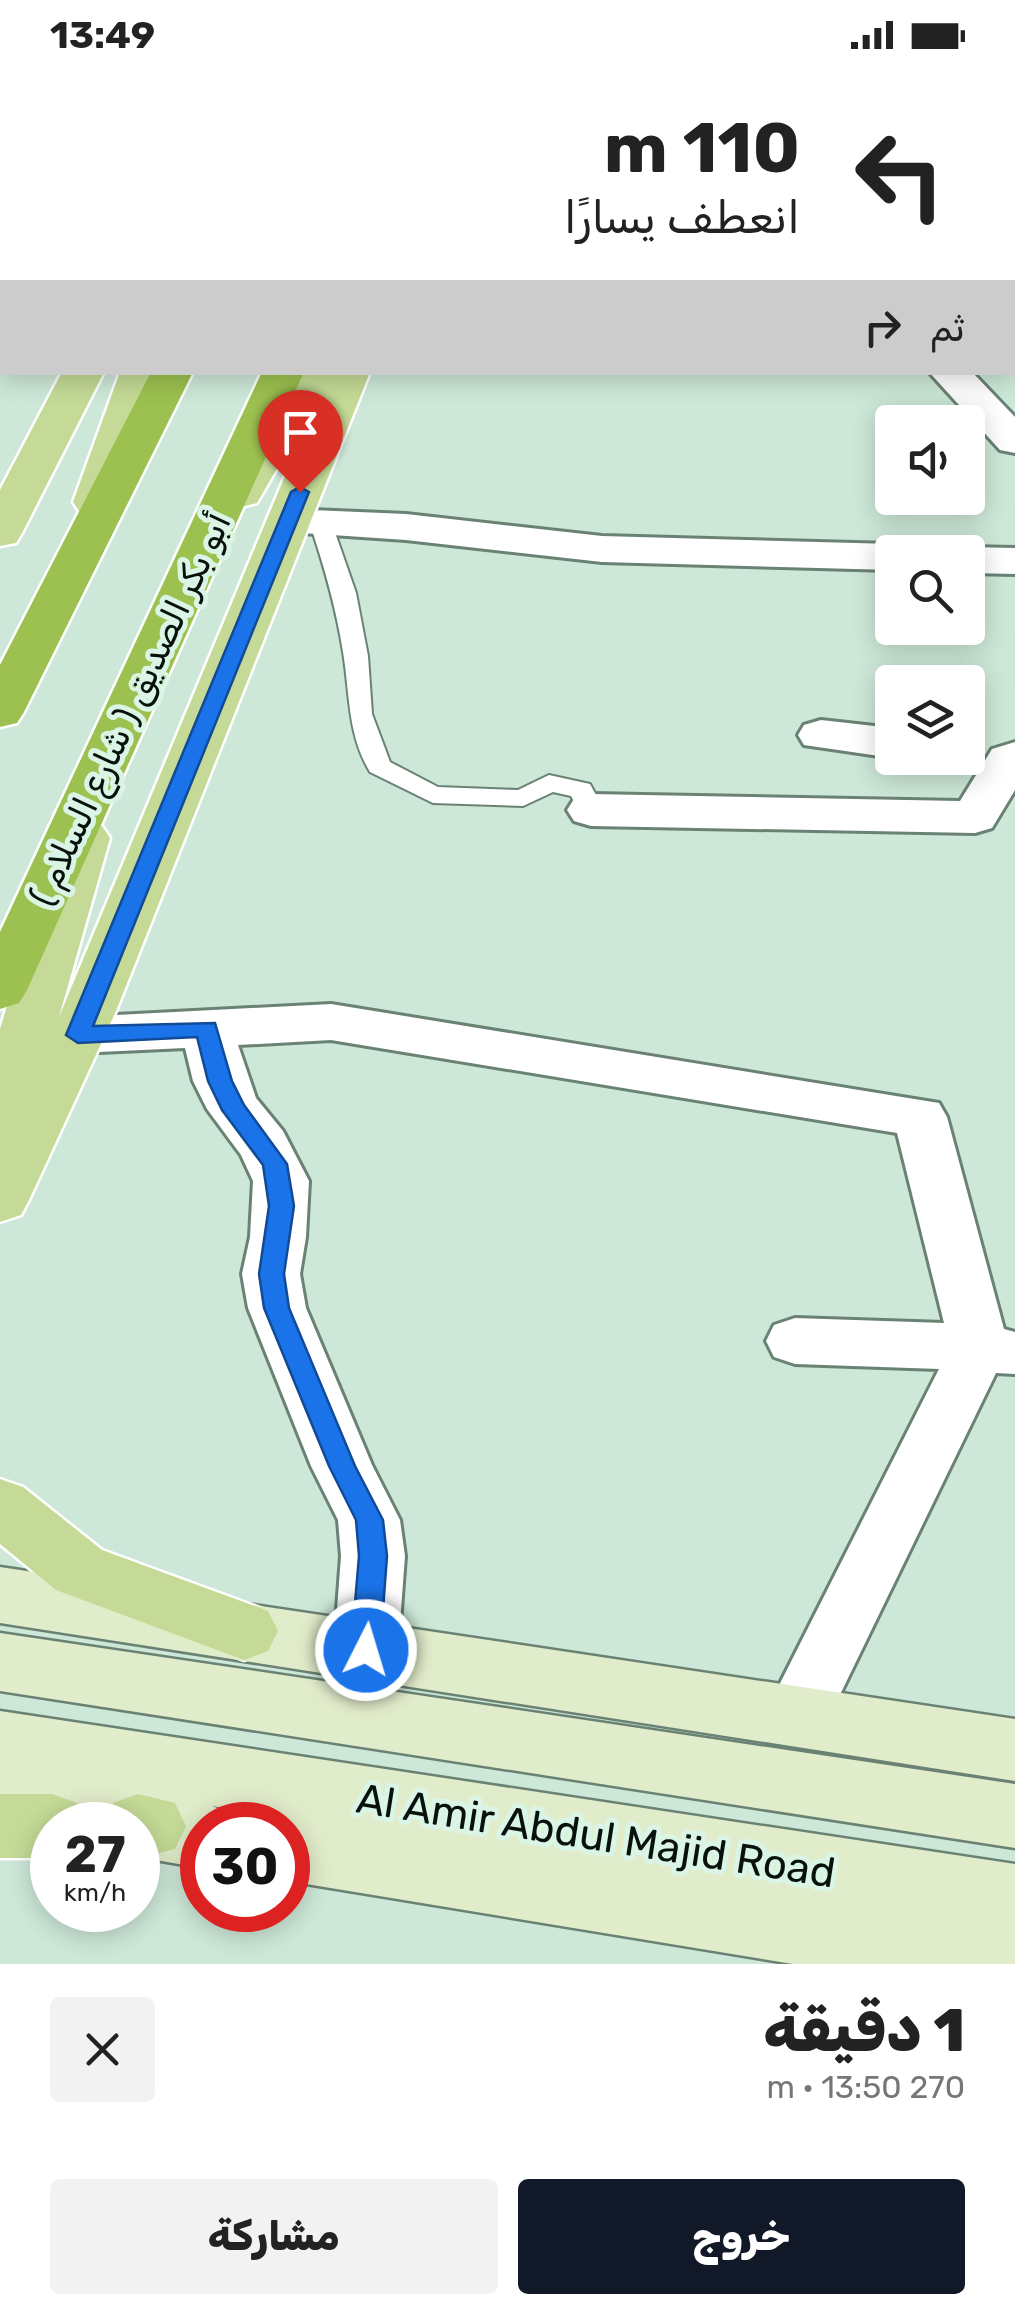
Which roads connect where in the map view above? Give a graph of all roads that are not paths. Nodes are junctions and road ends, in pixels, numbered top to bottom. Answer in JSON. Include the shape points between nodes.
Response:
{"nodes":[{"id":1,"x":81,"y":375,"type":"edge"},
{"id":2,"x":140,"y":375,"type":"edge"},
{"id":3,"x":170,"y":375,"type":"edge"},
{"id":4,"x":283,"y":375,"type":"edge"},
{"id":5,"x":309,"y":375,"type":"edge"},
{"id":6,"x":349,"y":375,"type":"edge"},
{"id":7,"x":953,"y":375,"type":"edge"},
{"id":8,"x":1015,"y":441,"type":"edge"},
{"id":9,"x":304,"y":523,"type":"junction"},
{"id":10,"x":0,"y":532,"type":"edge"},
{"id":11,"x":875,"y":557,"type":"edge"},
{"id":12,"x":985,"y":561,"type":"edge"},
{"id":13,"x":1015,"y":562,"type":"edge"},
{"id":14,"x":70,"y":572,"type":"junction"},
{"id":15,"x":192,"y":579,"type":"junction"},
{"id":16,"x":0,"y":712,"type":"edge"},
{"id":17,"x":821,"y":735,"type":"dead end"},
{"id":18,"x":875,"y":741,"type":"edge"},
{"id":19,"x":997,"y":757,"type":"edge"},
{"id":20,"x":108,"y":760,"type":"junction"},
{"id":21,"x":591,"y":810,"type":"joint"},
{"id":22,"x":0,"y":990,"type":"edge"},
{"id":23,"x":207,"y":1028,"type":"junction"},
{"id":24,"x":78,"y":1035,"type":"junction"},
{"id":25,"x":0,"y":1123,"type":"edge"},
{"id":26,"x":0,"y":1200,"type":"edge"},
{"id":27,"x":796,"y":1341,"type":"dead end"},
{"id":28,"x":997,"y":1351,"type":"edge"},
{"id":29,"x":0,"y":1506,"type":"edge"},
{"id":30,"x":0,"y":1595,"type":"edge"},
{"id":31,"x":244,"y":1631,"type":"junction"},
{"id":32,"x":366,"y":1650,"type":"junction"},
{"id":33,"x":0,"y":1662,"type":"edge"},
{"id":34,"x":796,"y":1717,"type":"junction"},
{"id":35,"x":0,"y":1742,"type":"edge"},
{"id":36,"x":1015,"y":1750,"type":"edge"},
{"id":37,"x":0,"y":1801,"type":"edge"},
{"id":38,"x":1015,"y":1816,"type":"edge"},
{"id":39,"x":0,"y":1826,"type":"edge"},
{"id":40,"x":30,"y":1826,"type":"edge"},
{"id":41,"x":163,"y":1829,"type":"edge"},
{"id":42,"x":310,"y":1852,"type":"edge"},
{"id":43,"x":1015,"y":1898,"type":"edge"},
{"id":44,"x":1006,"y":1964,"type":"edge"}],
"edges":[{"from":1,"to":10,"type":"main road"},
{"from":2,"to":14,"type":"main road"},
{"from":3,"to":14,"type":"highway"},
{"from":4,"to":15,"type":"highway","name":"( شارع السلام ) أبو بكر الصديق"},
{"from":5,"to":15,"type":"main road"},
{"from":6,"to":9,"type":"main road"},
{"from":7,"to":8,"type":"street"},
{"from":9,"to":11,"type":"street","via":[[602,549]]},
{"from":9,"to":21,"type":"lane","via":[[347,609],[360,714],[380,766],[434,795],[523,798],[549,783],[581,790]]},
{"from":9,"to":24,"type":"main road"},
{"from":12,"to":13,"type":"street"},
{"from":14,"to":16,"type":"highway"},
{"from":15,"to":20,"type":"highway","name":"( شارع السلام ) أبو بكر الصديق"},
{"from":17,"to":18,"type":"street"},
{"from":19,"to":21,"type":"street","via":[[976,817]]},
{"from":20,"to":22,"type":"highway","name":"( شارع السلام ) أبو بكر الصديق"},
{"from":20,"to":25,"type":"main road"},
{"from":23,"to":24,"type":"street"},
{"from":23,"to":28,"type":"street","via":[[331,1022],[920,1117]]},
{"from":23,"to":32,"type":"street","via":[[234,1110],[275,1164],[282,1206],[271,1274],[277,1308],[370,1520]]},
{"from":24,"to":26,"type":"main road"},
{"from":27,"to":28,"type":"street"},
{"from":28,"to":34,"type":"street"},
{"from":29,"to":31,"type":"main road","via":[[79,1570]]},
{"from":30,"to":31,"type":"main road"},
{"from":31,"to":32,"type":"main road"},
{"from":32,"to":34,"type":"main road"},
{"from":33,"to":38,"type":"main road","name":"Al Amir Abdul Majid Road"},
{"from":34,"to":36,"type":"main road"},
{"from":35,"to":43,"type":"main road","name":"Al Amir Abdul Majid Road"},
{"from":37,"to":41,"type":"main road"},
{"from":39,"to":40,"type":"main road"},
{"from":42,"to":44,"type":"main road"}]}
